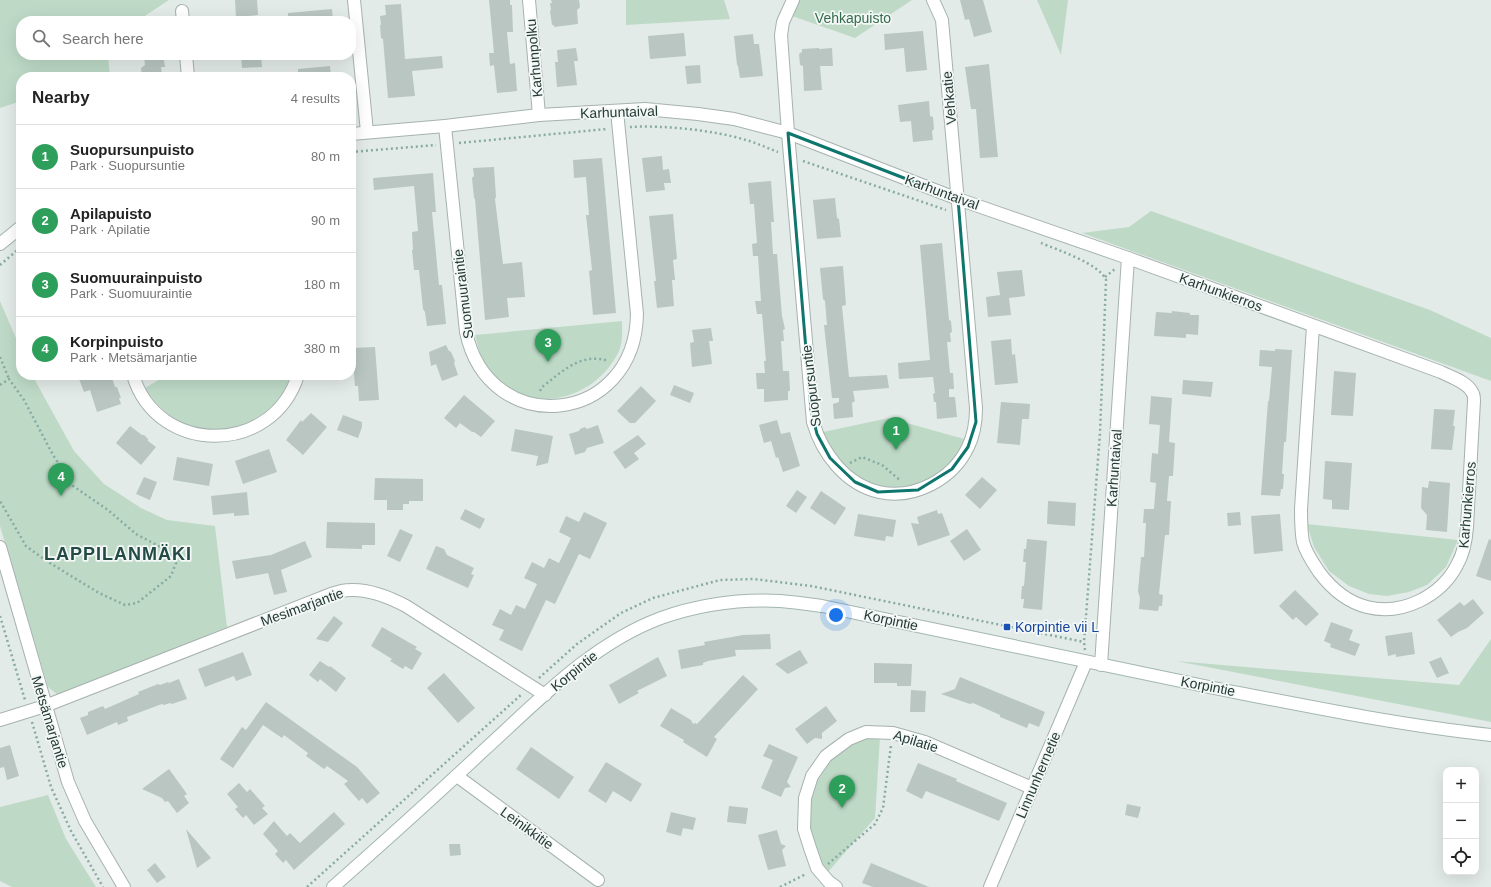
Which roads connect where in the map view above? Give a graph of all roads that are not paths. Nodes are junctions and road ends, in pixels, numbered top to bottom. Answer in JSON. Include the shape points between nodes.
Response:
{"nodes":[{"id":1,"x":354,"y":0,"type":"edge"},
{"id":2,"x":529,"y":0,"type":"edge"},
{"id":3,"x":793,"y":0,"type":"edge"},
{"id":4,"x":933,"y":0,"type":"edge"},
{"id":5,"x":356,"y":16,"type":"edge"},
{"id":6,"x":356,"y":20,"type":"edge"},
{"id":7,"x":186,"y":60,"type":"edge"},
{"id":8,"x":188,"y":72,"type":"edge"},
{"id":9,"x":617,"y":111,"type":"junction"},
{"id":10,"x":539,"y":115,"type":"junction"},
{"id":11,"x":445,"y":126,"type":"junction"},
{"id":12,"x":367,"y":132,"type":"junction"},
{"id":13,"x":356,"y":133,"type":"edge"},
{"id":14,"x":788,"y":133,"type":"junction"},
{"id":15,"x":958,"y":199,"type":"junction"},
{"id":16,"x":16,"y":231,"type":"edge"},
{"id":17,"x":0,"y":244,"type":"edge"},
{"id":18,"x":1128,"y":258,"type":"junction"},
{"id":19,"x":1313,"y":326,"type":"junction"},
{"id":20,"x":136,"y":380,"type":"edge"},
{"id":21,"x":296,"y":380,"type":"edge"},
{"id":22,"x":0,"y":547,"type":"edge"},
{"id":23,"x":1086,"y":662,"type":"junction"},
{"id":24,"x":1101,"y":665,"type":"junction"},
{"id":25,"x":545,"y":695,"type":"junction"},
{"id":26,"x":46,"y":706,"type":"junction"},
{"id":27,"x":0,"y":720,"type":"edge"},
{"id":28,"x":1491,"y":735,"type":"edge"},
{"id":29,"x":456,"y":776,"type":"junction"},
{"id":30,"x":1032,"y":788,"type":"junction"},
{"id":31,"x":598,"y":880,"type":"dead end"},
{"id":32,"x":124,"y":887,"type":"edge"},
{"id":33,"x":333,"y":887,"type":"edge"},
{"id":34,"x":836,"y":887,"type":"edge"},
{"id":35,"x":990,"y":887,"type":"edge"}],
"edges":[{"from":1,"to":5,"type":"street"},
{"from":2,"to":10,"type":"street","name":"Karhunpolku"},
{"from":3,"to":14,"type":"street","via":[[783,22],[781,35]]},
{"from":4,"to":15,"type":"street","name":"Vehkatie","via":[[942,20]]},
{"from":6,"to":12,"type":"street"},
{"from":7,"to":8,"type":"street"},
{"from":9,"to":10,"type":"street","name":"Karhuntaival"},
{"from":9,"to":11,"type":"street","name":"Suomuuraintie","via":[[637,328],[624,366],[607,386],[584,400],[559,406],[533,404],[508,394],[493,383],[480,368],[469,345]]},
{"from":9,"to":14,"type":"street","name":"Karhuntaival","via":[[644,109],[698,114],[734,119]]},
{"from":10,"to":11,"type":"street","name":"Karhuntaival"},
{"from":11,"to":12,"type":"street","name":"Karhuntaival"},
{"from":12,"to":13,"type":"street","name":"Karhuntaival"},
{"from":14,"to":15,"type":"street","name":"Karhuntaival"},
{"from":14,"to":15,"type":"street","name":"Suopursuntie","via":[[813,422],[822,445],[839,469],[855,482],[878,492],[891,494],[912,491],[942,478],[961,459],[973,435],[976,408]]},
{"from":15,"to":18,"type":"street","name":"Karhuntaival"},
{"from":16,"to":17,"type":"street"},
{"from":18,"to":19,"type":"street","name":"Karhunkierros"},
{"from":18,"to":24,"type":"street","name":"Karhuntaival"},
{"from":19,"to":19,"type":"street","name":"Karhunkierros","via":[[1442,372],[1473,392],[1467,527],[1463,553],[1457,566],[1441,587],[1406,606],[1380,609],[1367,607],[1342,595],[1323,577],[1308,555],[1303,542],[1301,509]]},
{"from":20,"to":21,"type":"street","via":[[148,403],[166,421],[189,432],[214,436],[240,433],[263,422],[282,405]]},
{"from":22,"to":26,"type":"street","name":"Metsämarjantie"},
{"from":23,"to":24,"type":"street","name":"Korpintie"},
{"from":23,"to":25,"type":"street","name":"Korpintie","via":[[822,606],[780,601],[751,601],[690,610],[661,618],[632,631],[583,662]]},
{"from":23,"to":30,"type":"street","name":"Linnunhernetie"},
{"from":24,"to":28,"type":"street","name":"Korpintie","via":[[1342,713]]},
{"from":25,"to":26,"type":"street","name":"Mesimarjantie","via":[[406,606],[386,596],[350,590],[331,594]]},
{"from":25,"to":29,"type":"street","name":"Korpintie"},
{"from":26,"to":27,"type":"street","name":"Mesimarjantie"},
{"from":26,"to":32,"type":"street","name":"Metsämarjantie","via":[[68,782],[83,815]]},
{"from":29,"to":31,"type":"street","name":"Leinikkitie"},
{"from":29,"to":33,"type":"street","name":"Korpintie"},
{"from":30,"to":34,"type":"street","name":"Apilatie","via":[[925,742],[893,733],[866,732],[849,739],[826,756],[812,776],[805,798],[804,829],[819,870]]},
{"from":30,"to":35,"type":"street","name":"Linnunhernetie"}]}
